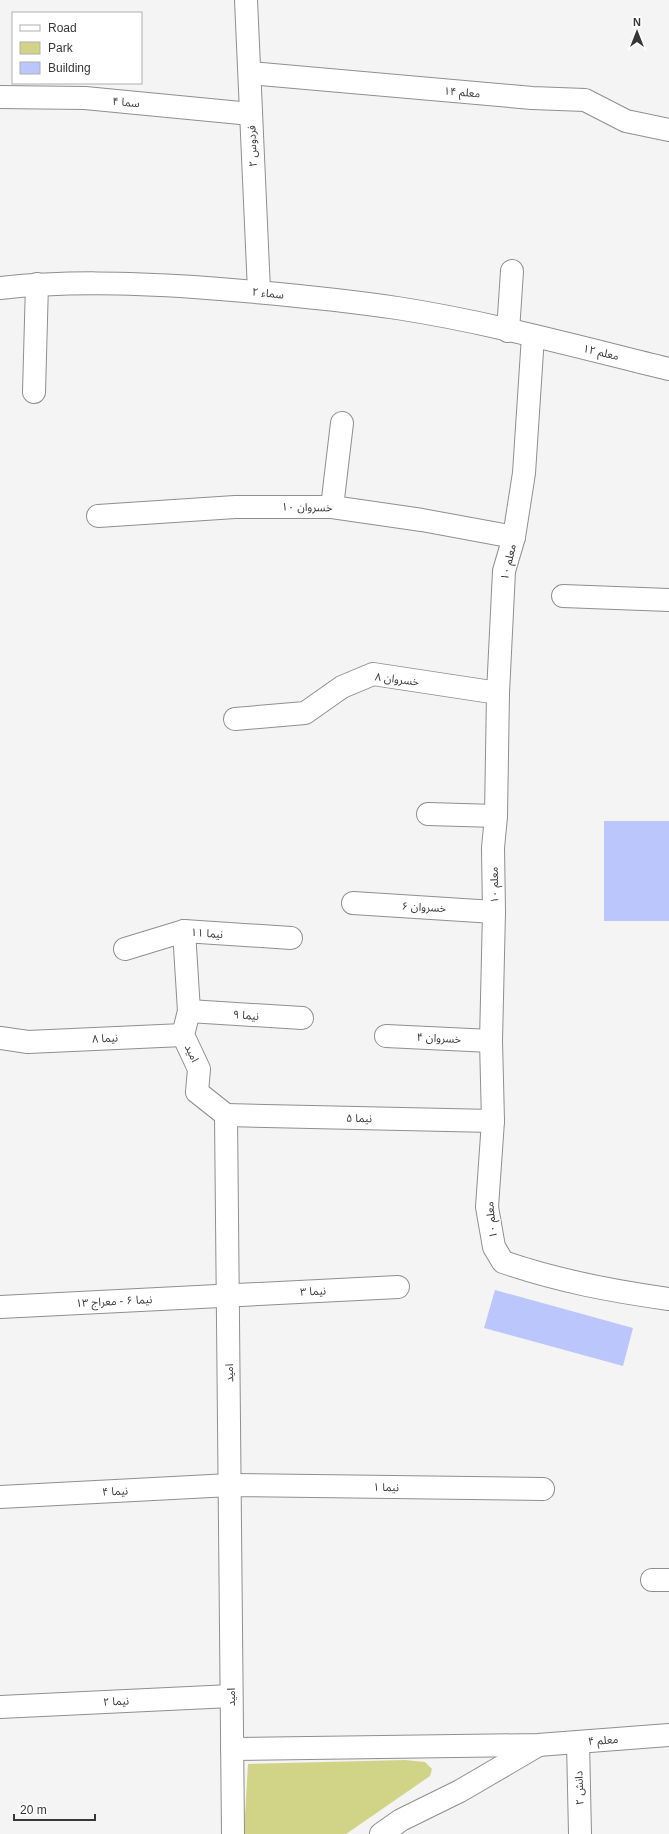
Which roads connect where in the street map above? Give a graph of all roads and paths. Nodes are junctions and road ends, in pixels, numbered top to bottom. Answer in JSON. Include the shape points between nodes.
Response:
{"nodes":[{"id":1,"x":246,"y":0,"type":"edge"},
{"id":2,"x":250,"y":73,"type":"junction"},
{"id":3,"x":0,"y":97,"type":"edge"},
{"id":4,"x":251,"y":114,"type":"junction"},
{"id":5,"x":669,"y":130,"type":"edge"},
{"id":6,"x":512,"y":271,"type":"dead end"},
{"id":7,"x":37,"y":284,"type":"junction"},
{"id":8,"x":0,"y":288,"type":"edge"},
{"id":9,"x":259,"y":291,"type":"junction"},
{"id":10,"x":508,"y":331,"type":"junction"},
{"id":11,"x":533,"y":336,"type":"junction"},
{"id":12,"x":669,"y":369,"type":"edge"},
{"id":13,"x":34,"y":392,"type":"dead end"},
{"id":14,"x":342,"y":423,"type":"dead end"},
{"id":15,"x":332,"y":506,"type":"junction"},
{"id":16,"x":98,"y":516,"type":"dead end"},
{"id":17,"x":514,"y":537,"type":"junction"},
{"id":18,"x":563,"y":596,"type":"dead end"},
{"id":19,"x":669,"y":600,"type":"edge"},
{"id":20,"x":498,"y":693,"type":"junction"},
{"id":21,"x":235,"y":718,"type":"dead end"},
{"id":22,"x":428,"y":814,"type":"dead end"},
{"id":23,"x":496,"y":816,"type":"junction"},
{"id":24,"x":353,"y":903,"type":"dead end"},
{"id":25,"x":494,"y":912,"type":"junction"},
{"id":26,"x":184,"y":931,"type":"junction"},
{"id":27,"x":291,"y":938,"type":"dead end"},
{"id":28,"x":125,"y":949,"type":"dead end"},
{"id":29,"x":189,"y":1011,"type":"junction"},
{"id":30,"x":302,"y":1018,"type":"dead end"},
{"id":31,"x":183,"y":1035,"type":"junction"},
{"id":32,"x":386,"y":1036,"type":"dead end"},
{"id":33,"x":0,"y":1038,"type":"edge"},
{"id":34,"x":491,"y":1041,"type":"junction"},
{"id":35,"x":226,"y":1115,"type":"junction"},
{"id":36,"x":493,"y":1121,"type":"junction"},
{"id":37,"x":398,"y":1287,"type":"dead end"},
{"id":38,"x":228,"y":1295,"type":"junction"},
{"id":39,"x":669,"y":1299,"type":"edge"},
{"id":40,"x":0,"y":1307,"type":"edge"},
{"id":41,"x":230,"y":1485,"type":"junction"},
{"id":42,"x":543,"y":1489,"type":"dead end"},
{"id":43,"x":0,"y":1497,"type":"edge"},
{"id":44,"x":231,"y":1696,"type":"junction"},
{"id":45,"x":0,"y":1707,"type":"edge"},
{"id":46,"x":669,"y":1735,"type":"edge"},
{"id":47,"x":578,"y":1742,"type":"junction"},
{"id":48,"x":538,"y":1745,"type":"junction"},
{"id":49,"x":232,"y":1749,"type":"junction"},
{"id":50,"x":232,"y":1834,"type":"edge"},
{"id":51,"x":381,"y":1834,"type":"edge"},
{"id":52,"x":580,"y":1834,"type":"edge"}],
"edges":[{"from":1,"to":2,"type":"street","name":"فردوس ۲"},
{"from":2,"to":4,"type":"street","name":"فردوس ۲"},
{"from":2,"to":5,"type":"street","name":"معلم ۱۴","via":[[532,98],[585,100],[626,121]]},
{"from":3,"to":4,"type":"street","name":"سما ۴","via":[[85,98]]},
{"from":4,"to":9,"type":"street","name":"فردوس ۲"},
{"from":6,"to":10,"type":"street"},
{"from":7,"to":8,"type":"street","name":"سماء ۲"},
{"from":7,"to":9,"type":"street","name":"سماء ۲","via":[[121,283]]},
{"from":7,"to":13,"type":"street"},
{"from":9,"to":10,"type":"street","name":"سماء ۲","via":[[397,308]]},
{"from":10,"to":11,"type":"street","name":"سماء ۲"},
{"from":11,"to":12,"type":"street","name":"معلم ۱۲"},
{"from":11,"to":17,"type":"street","name":"معلم ۱۰","via":[[524,473]]},
{"from":14,"to":15,"type":"street"},
{"from":15,"to":16,"type":"street","name":"خسروان ۱۰","via":[[235,506]]},
{"from":15,"to":17,"type":"street","name":"خسروان ۱۰"},
{"from":17,"to":20,"type":"street","name":"معلم ۱۰","via":[[504,572]]},
{"from":18,"to":19,"type":"street"},
{"from":20,"to":21,"type":"street","name":"خسروان ۸","via":[[373,674],[342,687],[305,713]]},
{"from":20,"to":23,"type":"street","name":"معلم ۱۰"},
{"from":22,"to":23,"type":"street"},
{"from":23,"to":25,"type":"street","name":"معلم ۱۰","via":[[493,848]]},
{"from":24,"to":25,"type":"street","name":"خسروان ۶"},
{"from":25,"to":34,"type":"street","name":"معلم ۱۰"},
{"from":26,"to":27,"type":"street","name":"نیما ۱۱"},
{"from":26,"to":28,"type":"street","name":"نیما ۱۱"},
{"from":26,"to":29,"type":"street","name":"امید"},
{"from":29,"to":30,"type":"street","name":"نیما ۹"},
{"from":29,"to":31,"type":"street","name":"امید"},
{"from":31,"to":33,"type":"street","name":"نیما ۸","via":[[28,1042]]},
{"from":31,"to":35,"type":"street","name":"امید","via":[[199,1069],[197,1092]]},
{"from":32,"to":34,"type":"street","name":"خسروان ۴"},
{"from":34,"to":36,"type":"street","name":"معلم ۱۰"},
{"from":35,"to":36,"type":"street","name":"نیما ۵"},
{"from":35,"to":38,"type":"street","name":"امید"},
{"from":36,"to":39,"type":"street","name":"معلم ۱۰","via":[[487,1207],[494,1247],[503,1262],[557,1280]]},
{"from":37,"to":38,"type":"street","name":"نیما ۳"},
{"from":38,"to":40,"type":"street","name":"نیما ۶ - معراج ۱۳"},
{"from":38,"to":41,"type":"street","name":"امید"},
{"from":41,"to":42,"type":"street","name":"نیما ۱"},
{"from":41,"to":43,"type":"street","name":"نیما ۴"},
{"from":41,"to":44,"type":"street","name":"امید"},
{"from":44,"to":45,"type":"street","name":"نیما ۲"},
{"from":44,"to":49,"type":"street","name":"امید"},
{"from":46,"to":47,"type":"street","name":"معلم ۴"},
{"from":47,"to":48,"type":"street","name":"معلم ۴"},
{"from":47,"to":52,"type":"street","name":"دانش ۲"},
{"from":48,"to":49,"type":"street","name":"معلم ۴"},
{"from":48,"to":51,"type":"street","via":[[460,1791],[401,1820]]},
{"from":49,"to":50,"type":"street","name":"امید"}]}
